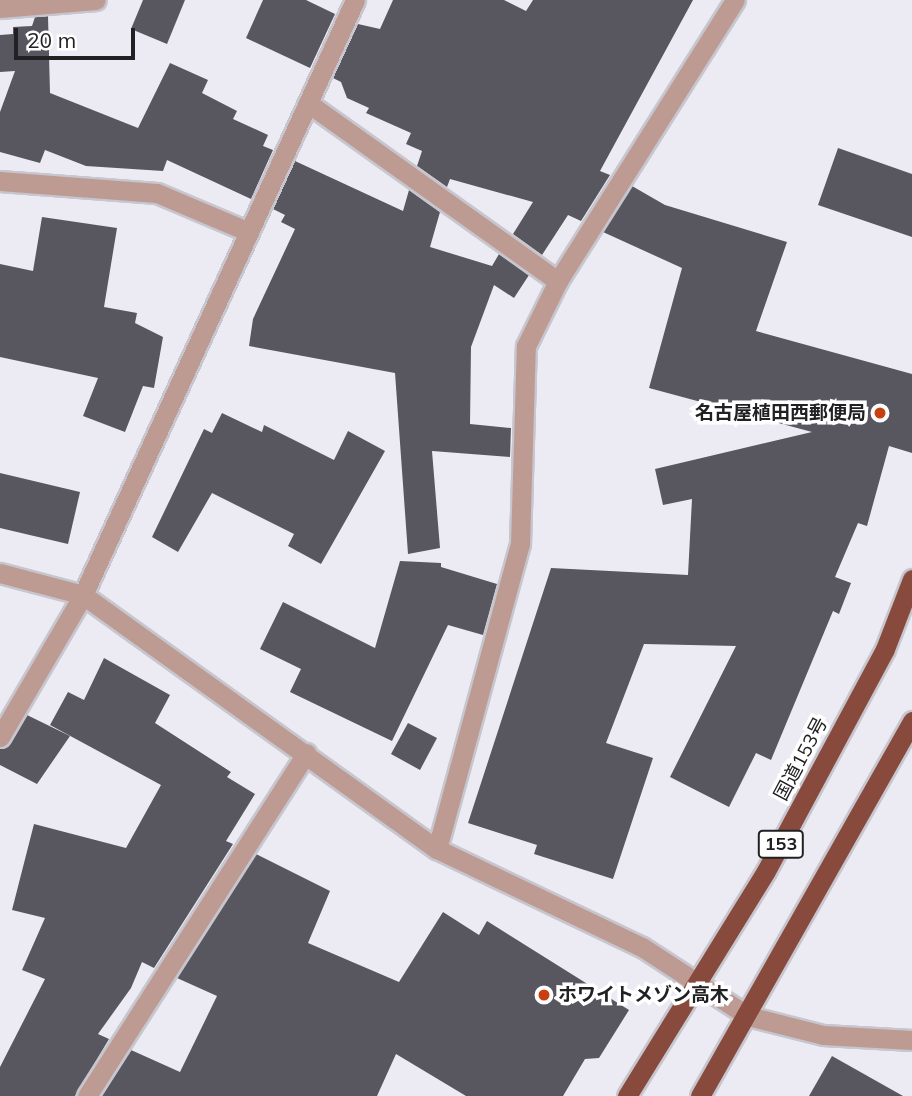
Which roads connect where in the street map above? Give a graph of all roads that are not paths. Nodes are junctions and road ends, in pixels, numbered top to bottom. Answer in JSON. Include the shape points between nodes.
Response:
{"nodes":[{"id":1,"x":96,"y":0,"type":"edge"},
{"id":2,"x":355,"y":0,"type":"edge"},
{"id":3,"x":735,"y":0,"type":"edge"},
{"id":4,"x":0,"y":8,"type":"edge"},
{"id":5,"x":308,"y":103,"type":"junction"},
{"id":6,"x":0,"y":181,"type":"edge"},
{"id":7,"x":249,"y":232,"type":"junction"},
{"id":8,"x":558,"y":282,"type":"junction"},
{"id":9,"x":0,"y":573,"type":"edge"},
{"id":10,"x":912,"y":579,"type":"edge"},
{"id":11,"x":83,"y":595,"type":"junction"},
{"id":12,"x":912,"y":721,"type":"edge"},
{"id":13,"x":0,"y":737,"type":"edge"},
{"id":14,"x":306,"y":753,"type":"junction"},
{"id":15,"x":437,"y":849,"type":"junction"},
{"id":16,"x":698,"y":983,"type":"junction"},
{"id":17,"x":748,"y":1016,"type":"junction"},
{"id":18,"x":912,"y":1040,"type":"edge"},
{"id":19,"x":87,"y":1096,"type":"edge"},
{"id":20,"x":627,"y":1096,"type":"edge"},
{"id":21,"x":700,"y":1096,"type":"edge"}],
"edges":[{"from":1,"to":4,"type":"street"},
{"from":2,"to":5,"type":"street"},
{"from":3,"to":8,"type":"street"},
{"from":5,"to":7,"type":"street"},
{"from":5,"to":8,"type":"street"},
{"from":6,"to":7,"type":"street","via":[[157,193]]},
{"from":7,"to":11,"type":"street"},
{"from":8,"to":15,"type":"street","via":[[526,346],[520,544]]},
{"from":9,"to":11,"type":"street"},
{"from":10,"to":16,"type":"highway","name":"国道153号","number":"153","via":[[878,662],[766,871]]},
{"from":11,"to":13,"type":"street"},
{"from":11,"to":14,"type":"street"},
{"from":12,"to":17,"type":"highway","number":"153"},
{"from":14,"to":15,"type":"street"},
{"from":14,"to":19,"type":"street"},
{"from":15,"to":16,"type":"street","via":[[642,947]]},
{"from":16,"to":17,"type":"street"},
{"from":16,"to":20,"type":"highway","name":"国道153号","number":"153"},
{"from":17,"to":18,"type":"street","via":[[823,1035]]},
{"from":17,"to":21,"type":"highway","number":"153"}]}
